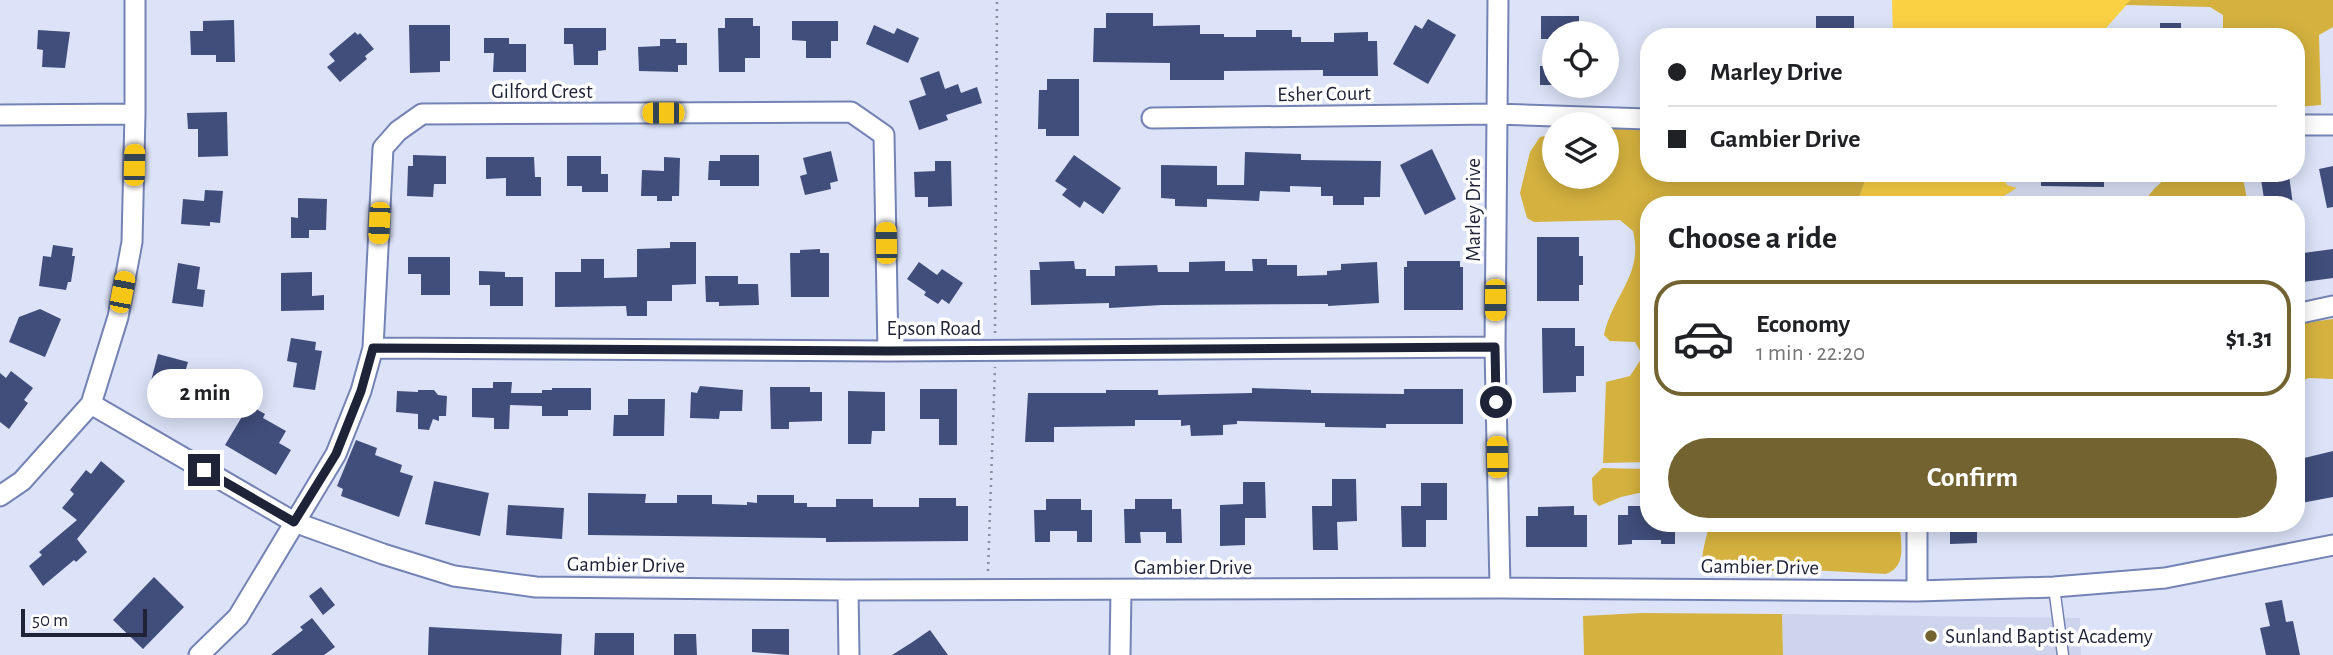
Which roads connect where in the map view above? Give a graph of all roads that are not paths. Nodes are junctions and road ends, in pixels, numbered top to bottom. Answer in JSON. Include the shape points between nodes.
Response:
{"nodes":[{"id":1,"x":135,"y":0,"type":"edge"},
{"id":2,"x":1498,"y":0,"type":"edge"},
{"id":3,"x":135,"y":114,"type":"junction"},
{"id":4,"x":1496,"y":114,"type":"junction"},
{"id":5,"x":0,"y":115,"type":"edge"},
{"id":6,"x":1152,"y":118,"type":"dead end"},
{"id":7,"x":1640,"y":119,"type":"edge"},
{"id":8,"x":2305,"y":125,"type":"edge"},
{"id":9,"x":2333,"y":125,"type":"edge"},
{"id":10,"x":2333,"y":306,"type":"edge"},
{"id":11,"x":2305,"y":312,"type":"edge"},
{"id":12,"x":1495,"y":347,"type":"junction"},
{"id":13,"x":373,"y":348,"type":"junction"},
{"id":14,"x":888,"y":351,"type":"junction"},
{"id":15,"x":91,"y":404,"type":"junction"},
{"id":16,"x":0,"y":496,"type":"edge"},
{"id":17,"x":294,"y":522,"type":"junction"},
{"id":18,"x":1917,"y":532,"type":"edge"},
{"id":19,"x":2333,"y":545,"type":"edge"},
{"id":20,"x":2054,"y":587,"type":"junction"},
{"id":21,"x":1500,"y":588,"type":"junction"},
{"id":22,"x":848,"y":590,"type":"junction"},
{"id":23,"x":1121,"y":590,"type":"junction"},
{"id":24,"x":1917,"y":591,"type":"junction"},
{"id":25,"x":199,"y":655,"type":"edge"},
{"id":26,"x":849,"y":655,"type":"edge"},
{"id":27,"x":1119,"y":655,"type":"edge"},
{"id":28,"x":2063,"y":655,"type":"edge"}],
"edges":[{"from":1,"to":3,"type":"street"},
{"from":2,"to":4,"type":"street","name":"Marley Drive"},
{"from":3,"to":5,"type":"street"},
{"from":3,"to":15,"type":"street","via":[[132,242],[118,317]]},
{"from":4,"to":6,"type":"street","name":"Esher Court"},
{"from":4,"to":7,"type":"street","name":"Esher Court"},
{"from":4,"to":12,"type":"street","name":"Marley Drive"},
{"from":8,"to":9,"type":"street"},
{"from":10,"to":11,"type":"street"},
{"from":12,"to":14,"type":"street","name":"Epson Road"},
{"from":12,"to":21,"type":"street","name":"Marley Drive"},
{"from":13,"to":14,"type":"street","name":"Epson Road"},
{"from":13,"to":14,"type":"street","name":"Gilford Crest","via":[[383,148],[422,114],[851,112],[884,135]]},
{"from":13,"to":17,"type":"street","name":"Gilford Crest","via":[[336,454]]},
{"from":15,"to":16,"type":"street","via":[[22,481]]},
{"from":15,"to":17,"type":"street","name":"Gambier Drive"},
{"from":17,"to":22,"type":"street","name":"Gambier Drive","via":[[454,576],[536,587]]},
{"from":17,"to":25,"type":"street","name":"Gilford Crest","via":[[238,617]]},
{"from":18,"to":24,"type":"street"},
{"from":19,"to":20,"type":"street","name":"Gambier Drive","via":[[2165,578]]},
{"from":20,"to":24,"type":"street","name":"Gambier Drive"},
{"from":20,"to":28,"type":"lane"},
{"from":21,"to":23,"type":"street","name":"Gambier Drive"},
{"from":21,"to":24,"type":"street","name":"Gambier Drive"},
{"from":22,"to":23,"type":"street","name":"Gambier Drive"},
{"from":22,"to":26,"type":"street"},
{"from":23,"to":27,"type":"street"}]}
